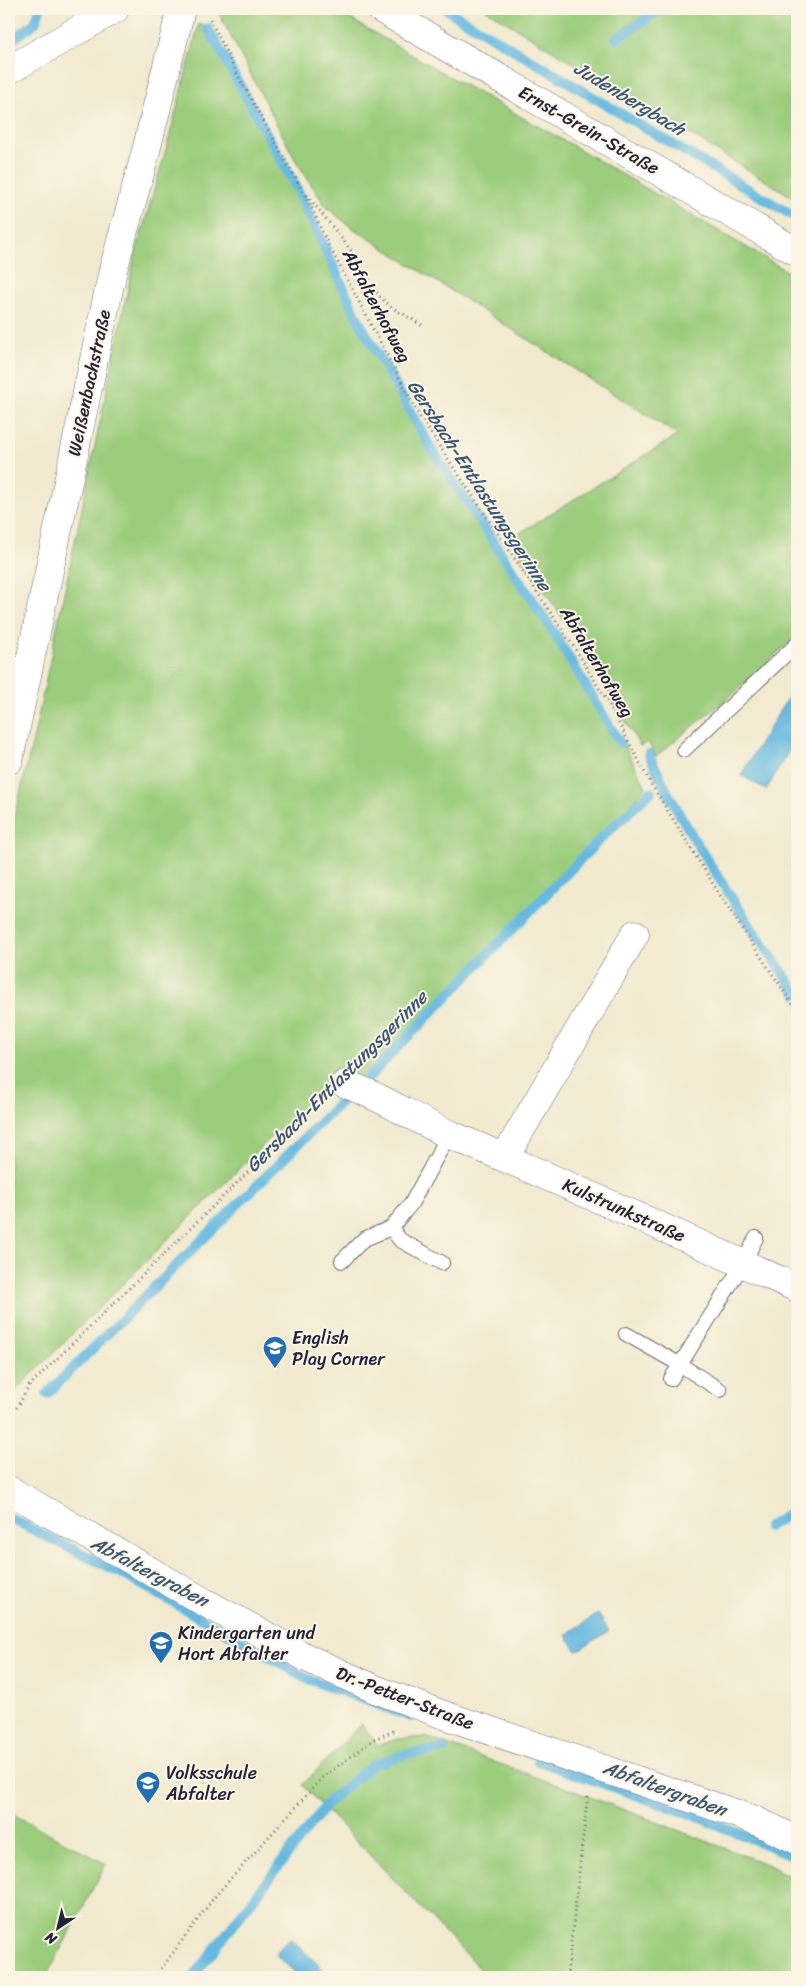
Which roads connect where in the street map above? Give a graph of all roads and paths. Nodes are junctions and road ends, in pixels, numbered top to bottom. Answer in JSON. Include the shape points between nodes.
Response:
{"nodes":[{"id":1,"x":115,"y":9,"type":"edge"},
{"id":2,"x":181,"y":9,"type":"edge"},
{"id":3,"x":381,"y":9,"type":"edge"},
{"id":4,"x":208,"y":14,"type":"dead end"},
{"id":5,"x":9,"y":70,"type":"edge"},
{"id":6,"x":301,"y":187,"type":"junction"},
{"id":7,"x":797,"y":252,"type":"edge"},
{"id":8,"x":423,"y":326,"type":"dead end"},
{"id":9,"x":797,"y":644,"type":"edge"},
{"id":10,"x":684,"y":750,"type":"dead end"},
{"id":11,"x":9,"y":760,"type":"edge"},
{"id":12,"x":635,"y":934,"type":"dead end"},
{"id":13,"x":797,"y":1011,"type":"edge"},
{"id":14,"x":355,"y":1088,"type":"joint"},
{"id":15,"x":449,"y":1134,"type":"junction"},
{"id":16,"x":505,"y":1157,"type":"junction"},
{"id":17,"x":391,"y":1228,"type":"junction"},
{"id":18,"x":756,"y":1238,"type":"dead end"},
{"id":19,"x":342,"y":1261,"type":"dead end"},
{"id":20,"x":442,"y":1263,"type":"dead end"},
{"id":21,"x":743,"y":1264,"type":"junction"},
{"id":22,"x":797,"y":1288,"type":"edge"},
{"id":23,"x":626,"y":1334,"type":"dead end"},
{"id":24,"x":680,"y":1364,"type":"junction"},
{"id":25,"x":671,"y":1379,"type":"dead end"},
{"id":26,"x":720,"y":1390,"type":"dead end"},
{"id":27,"x":9,"y":1421,"type":"edge"},
{"id":28,"x":9,"y":1490,"type":"edge"},
{"id":29,"x":404,"y":1729,"type":"dead end"},
{"id":30,"x":588,"y":1790,"type":"dead end"},
{"id":31,"x":797,"y":1840,"type":"edge"},
{"id":32,"x":155,"y":1977,"type":"edge"},
{"id":33,"x":567,"y":1977,"type":"edge"}],
"edges":[{"from":1,"to":5,"type":"street"},
{"from":2,"to":11,"type":"street","name":"Weißenbachstraße","via":[[113,270]]},
{"from":3,"to":7,"type":"street","name":"Ernst-Grein-Straße"},
{"from":4,"to":6,"type":"path","name":"Abfalterhofweg","via":[[236,72]]},
{"from":6,"to":8,"type":"path","via":[[350,249],[379,296]]},
{"from":6,"to":13,"type":"path","name":"Abfalterhofweg","via":[[420,417],[579,655],[680,832]]},
{"from":9,"to":10,"type":"lane"},
{"from":12,"to":16,"type":"street"},
{"from":14,"to":15,"type":"street","name":"Kulstrunkstraße"},
{"from":14,"to":27,"type":"path","via":[[340,1083],[30,1386]]},
{"from":15,"to":16,"type":"street","name":"Kulstrunkstraße"},
{"from":15,"to":17,"type":"lane","via":[[411,1204]]},
{"from":16,"to":21,"type":"street","name":"Kulstrunkstraße"},
{"from":17,"to":19,"type":"lane","via":[[364,1239]]},
{"from":17,"to":20,"type":"lane","via":[[400,1240]]},
{"from":18,"to":21,"type":"lane"},
{"from":21,"to":22,"type":"street","name":"Kulstrunkstraße"},
{"from":21,"to":24,"type":"lane"},
{"from":23,"to":24,"type":"lane"},
{"from":24,"to":25,"type":"lane"},
{"from":24,"to":26,"type":"lane"},
{"from":28,"to":31,"type":"street","name":"Dr.-Petter-Straße","via":[[309,1659],[441,1714],[752,1819]]},
{"from":29,"to":32,"type":"path","via":[[374,1739],[322,1778],[216,1895]]},
{"from":30,"to":33,"type":"path"}]}
